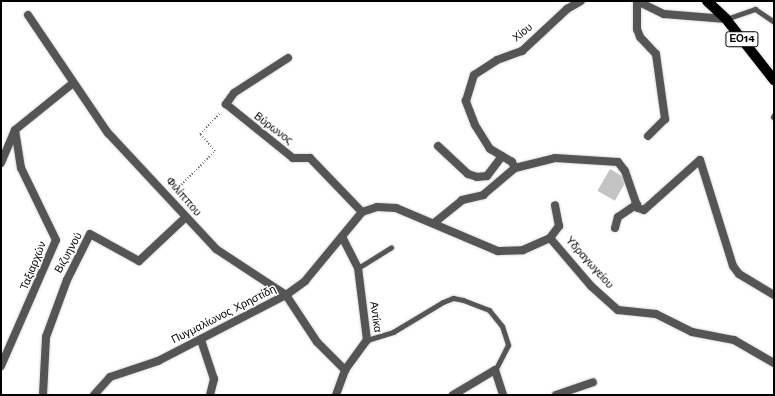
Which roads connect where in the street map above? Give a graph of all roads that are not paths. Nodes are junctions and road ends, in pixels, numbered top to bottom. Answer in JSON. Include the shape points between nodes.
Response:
{"nodes":[{"id":1,"x":581,"y":1,"type":"edge"},
{"id":2,"x":637,"y":1,"type":"edge"},
{"id":3,"x":707,"y":1,"type":"edge"},
{"id":4,"x":28,"y":14,"type":"dead end"},
{"id":5,"x":726,"y":19,"type":"junction"},
{"id":6,"x":774,"y":22,"type":"edge"},
{"id":7,"x":288,"y":58,"type":"dead end"},
{"id":8,"x":774,"y":80,"type":"edge"},
{"id":9,"x":73,"y":83,"type":"junction"},
{"id":10,"x":15,"y":130,"type":"junction"},
{"id":11,"x":648,"y":136,"type":"dead end"},
{"id":12,"x":438,"y":146,"type":"dead end"},
{"id":13,"x":502,"y":156,"type":"junction"},
{"id":14,"x":1,"y":163,"type":"edge"},
{"id":15,"x":515,"y":168,"type":"junction"},
{"id":16,"x":637,"y":204,"type":"junction"},
{"id":17,"x":555,"y":205,"type":"dead end"},
{"id":18,"x":362,"y":212,"type":"junction"},
{"id":19,"x":185,"y":218,"type":"junction"},
{"id":20,"x":434,"y":223,"type":"junction"},
{"id":21,"x":615,"y":228,"type":"dead end"},
{"id":22,"x":342,"y":237,"type":"junction"},
{"id":23,"x":550,"y":238,"type":"junction"},
{"id":24,"x":391,"y":247,"type":"dead end"},
{"id":25,"x":358,"y":268,"type":"junction"},
{"id":26,"x":286,"y":295,"type":"junction"},
{"id":27,"x":774,"y":295,"type":"edge"},
{"id":28,"x":201,"y":340,"type":"junction"},
{"id":29,"x":367,"y":340,"type":"junction"},
{"id":30,"x":774,"y":363,"type":"edge"},
{"id":31,"x":1,"y":366,"type":"edge"},
{"id":32,"x":345,"y":370,"type":"junction"},
{"id":33,"x":495,"y":370,"type":"junction"},
{"id":34,"x":593,"y":382,"type":"dead end"},
{"id":35,"x":460,"y":392,"type":"edge"},
{"id":36,"x":43,"y":395,"type":"edge"},
{"id":37,"x":94,"y":395,"type":"edge"},
{"id":38,"x":210,"y":395,"type":"edge"},
{"id":39,"x":336,"y":395,"type":"edge"},
{"id":40,"x":453,"y":395,"type":"edge"},
{"id":41,"x":503,"y":395,"type":"edge"},
{"id":42,"x":556,"y":395,"type":"edge"}],
"edges":[{"from":1,"to":13,"type":"street","name":"Χίου","via":[[567,9],[522,51],[497,60],[474,75],[466,101],[483,140]]},
{"from":2,"to":5,"type":"street","via":[[664,14]]},
{"from":2,"to":11,"type":"street","via":[[637,29],[640,38],[656,54],[665,118]]},
{"from":3,"to":5,"type":"main road","number":"ΕΟ14"},
{"from":4,"to":9,"type":"street","name":"Φιλίππου"},
{"from":5,"to":6,"type":"lane","via":[[756,9]]},
{"from":5,"to":8,"type":"main road","number":"ΕΟ14"},
{"from":7,"to":18,"type":"street","name":"Βύρωνος","via":[[234,93],[226,104],[293,158],[310,158]]},
{"from":9,"to":10,"type":"street"},
{"from":9,"to":19,"type":"street","name":"Φιλίππου","via":[[108,133]]},
{"from":10,"to":14,"type":"street"},
{"from":10,"to":31,"type":"street","name":"Ταξιαρχών","via":[[21,168],[56,240]]},
{"from":12,"to":13,"type":"street","via":[[468,174],[477,177],[487,176]]},
{"from":13,"to":15,"type":"street"},
{"from":15,"to":16,"type":"street","via":[[555,158],[618,162],[625,171]]},
{"from":15,"to":20,"type":"street","via":[[483,195],[462,200]]},
{"from":16,"to":21,"type":"street","via":[[618,217]]},
{"from":16,"to":27,"type":"street","via":[[644,210],[650,207],[700,160],[733,266],[739,274]]},
{"from":17,"to":23,"type":"street","via":[[559,226]]},
{"from":18,"to":20,"type":"street","name":"Υδραγωγείου","via":[[377,207],[396,208]]},
{"from":18,"to":22,"type":"street","name":"Πυγμαλίωνος Χρηστίδη"},
{"from":19,"to":26,"type":"street","name":"Φιλίππου","via":[[216,249]]},
{"from":19,"to":36,"type":"street","name":"Βιζυηνού","via":[[139,261],[90,234],[67,280],[46,338]]},
{"from":20,"to":23,"type":"street","name":"Υδραγωγείου","via":[[498,251],[523,250]]},
{"from":22,"to":25,"type":"street","name":"Αντίκα"},
{"from":22,"to":26,"type":"street","name":"Πυγμαλίωνος Χρηστίδη","via":[[305,281]]},
{"from":23,"to":30,"type":"street","name":"Υδραγωγείου","via":[[591,286],[618,310],[656,314],[692,332],[734,340]]},
{"from":24,"to":25,"type":"lane"},
{"from":25,"to":29,"type":"street","name":"Αντίκα"},
{"from":26,"to":28,"type":"street","name":"Πυγμαλίωνος Χρηστίδη"},
{"from":26,"to":32,"type":"street","name":"Φιλίππου","via":[[317,342]]},
{"from":28,"to":37,"type":"street","name":"Πυγμαλίωνος Χρηστίδη","via":[[158,361],[110,377]]},
{"from":28,"to":38,"type":"street","via":[[214,379]]},
{"from":29,"to":32,"type":"street","name":"Αντίκα"},
{"from":29,"to":33,"type":"lane","via":[[394,332],[443,302],[453,298],[463,300],[489,310],[502,326],[508,345]]},
{"from":32,"to":39,"type":"street","name":"Αντίκα"},
{"from":33,"to":35,"type":"street"},
{"from":33,"to":41,"type":"street"},
{"from":34,"to":42,"type":"street"},
{"from":35,"to":40,"type":"street"}]}
